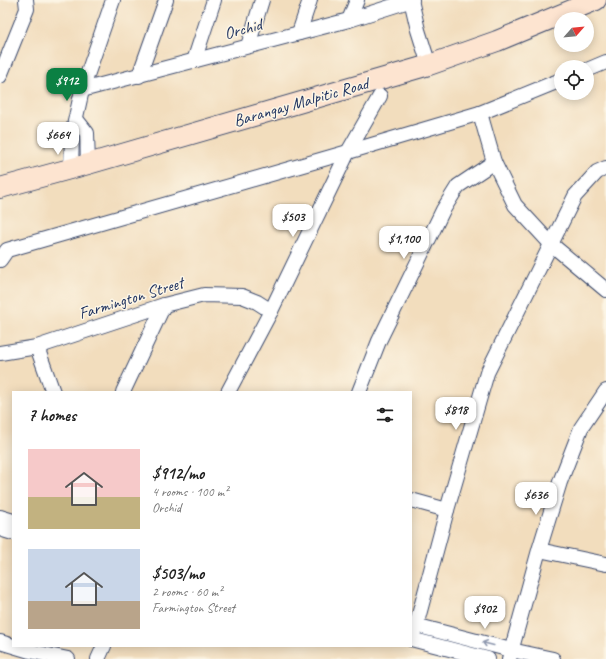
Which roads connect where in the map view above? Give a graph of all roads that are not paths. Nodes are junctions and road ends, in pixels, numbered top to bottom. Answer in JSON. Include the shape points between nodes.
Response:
{"nodes":[{"id":1,"x":26,"y":0,"type":"edge"},
{"id":2,"x":113,"y":0,"type":"edge"},
{"id":3,"x":166,"y":0,"type":"edge"},
{"id":4,"x":214,"y":0,"type":"edge"},
{"id":5,"x":262,"y":0,"type":"edge"},
{"id":6,"x":310,"y":0,"type":"edge"},
{"id":7,"x":357,"y":0,"type":"edge"},
{"id":8,"x":411,"y":0,"type":"edge"},
{"id":9,"x":596,"y":0,"type":"edge"},
{"id":10,"x":349,"y":20,"type":"junction"},
{"id":11,"x":298,"y":33,"type":"junction"},
{"id":12,"x":248,"y":46,"type":"junction"},
{"id":13,"x":194,"y":61,"type":"junction"},
{"id":14,"x":606,"y":62,"type":"edge"},
{"id":15,"x":429,"y":65,"type":"junction"},
{"id":16,"x":594,"y":67,"type":"edge"},
{"id":17,"x":2,"y":69,"type":"edge"},
{"id":18,"x":139,"y":76,"type":"junction"},
{"id":19,"x":554,"y":83,"type":"edge"},
{"id":20,"x":82,"y":90,"type":"junction"},
{"id":21,"x":380,"y":96,"type":"dead end"},
{"id":22,"x":480,"y":113,"type":"junction"},
{"id":23,"x":76,"y":119,"type":"junction"},
{"id":24,"x":88,"y":140,"type":"junction"},
{"id":25,"x":72,"y":144,"type":"junction"},
{"id":26,"x":348,"y":152,"type":"junction"},
{"id":27,"x":494,"y":162,"type":"junction"},
{"id":28,"x":80,"y":166,"type":"junction"},
{"id":29,"x":606,"y":168,"type":"edge"},
{"id":30,"x":0,"y":188,"type":"edge"},
{"id":31,"x":551,"y":244,"type":"junction"},
{"id":32,"x":4,"y":255,"type":"edge"},
{"id":33,"x":606,"y":290,"type":"edge"},
{"id":34,"x":164,"y":305,"type":"junction"},
{"id":35,"x":271,"y":311,"type":"junction"},
{"id":36,"x":37,"y":347,"type":"junction"},
{"id":37,"x":0,"y":353,"type":"edge"},
{"id":38,"x":606,"y":390,"type":"edge"},
{"id":39,"x":53,"y":391,"type":"edge"},
{"id":40,"x":123,"y":391,"type":"edge"},
{"id":41,"x":229,"y":391,"type":"edge"},
{"id":42,"x":359,"y":391,"type":"edge"},
{"id":43,"x":412,"y":500,"type":"edge"},
{"id":44,"x":447,"y":510,"type":"junction"},
{"id":45,"x":0,"y":518,"type":"edge"},
{"id":46,"x":12,"y":521,"type":"edge"},
{"id":47,"x":0,"y":529,"type":"edge"},
{"id":48,"x":12,"y":533,"type":"edge"},
{"id":49,"x":539,"y":550,"type":"junction"},
{"id":50,"x":606,"y":564,"type":"edge"},
{"id":51,"x":412,"y":632,"type":"edge"},
{"id":52,"x":0,"y":642,"type":"edge"},
{"id":53,"x":12,"y":646,"type":"edge"},
{"id":54,"x":17,"y":647,"type":"edge"},
{"id":55,"x":104,"y":647,"type":"edge"},
{"id":56,"x":510,"y":655,"type":"edge"},
{"id":57,"x":68,"y":659,"type":"edge"},
{"id":58,"x":98,"y":659,"type":"edge"},
{"id":59,"x":488,"y":659,"type":"edge"},
{"id":60,"x":553,"y":659,"type":"edge"}],
"edges":[{"from":1,"to":17,"type":"street","via":[[27,9]]},
{"from":2,"to":20,"type":"street"},
{"from":3,"to":18,"type":"street"},
{"from":4,"to":13,"type":"street"},
{"from":5,"to":12,"type":"street"},
{"from":6,"to":11,"type":"street"},
{"from":7,"to":10,"type":"street"},
{"from":8,"to":10,"type":"street","name":"Orchid"},
{"from":8,"to":15,"type":"street"},
{"from":9,"to":15,"type":"street","name":"Barangay Malpitic Road","via":[[497,41]]},
{"from":10,"to":11,"type":"street","name":"Orchid"},
{"from":11,"to":12,"type":"street","name":"Orchid"},
{"from":12,"to":13,"type":"street","name":"Orchid"},
{"from":13,"to":18,"type":"street","name":"Orchid"},
{"from":14,"to":16,"type":"street"},
{"from":15,"to":28,"type":"street","name":"Barangay Malpitic Road"},
{"from":18,"to":20,"type":"street","name":"Orchid"},
{"from":19,"to":22,"type":"street"},
{"from":20,"to":23,"type":"street"},
{"from":21,"to":26,"type":"street"},
{"from":22,"to":26,"type":"street"},
{"from":22,"to":27,"type":"street"},
{"from":23,"to":24,"type":"street","via":[[87,133]]},
{"from":23,"to":25,"type":"street"},
{"from":24,"to":25,"type":"street"},
{"from":24,"to":28,"type":"street"},
{"from":25,"to":28,"type":"street"},
{"from":26,"to":32,"type":"street"},
{"from":26,"to":35,"type":"street"},
{"from":27,"to":31,"type":"street","via":[[515,205]]},
{"from":27,"to":42,"type":"street","via":[[458,186],[443,210],[379,341]]},
{"from":28,"to":30,"type":"street","name":"Barangay Malpitic Road"},
{"from":29,"to":31,"type":"street","via":[[597,172],[575,196]]},
{"from":31,"to":33,"type":"street"},
{"from":31,"to":44,"type":"street","via":[[487,374]]},
{"from":34,"to":35,"type":"street","name":"Farmington Street","via":[[204,295],[242,296]]},
{"from":34,"to":36,"type":"street","name":"Farmington Street"},
{"from":34,"to":40,"type":"street"},
{"from":35,"to":41,"type":"street"},
{"from":36,"to":37,"type":"street","name":"Farmington Street"},
{"from":36,"to":39,"type":"street"},
{"from":38,"to":49,"type":"street","via":[[581,428],[560,482]]},
{"from":43,"to":44,"type":"street"},
{"from":44,"to":51,"type":"street"},
{"from":45,"to":46,"type":"street"},
{"from":47,"to":48,"type":"street"},
{"from":49,"to":50,"type":"street"},
{"from":49,"to":56,"type":"street"},
{"from":56,"to":51,"type":"street","one_way":true},
{"from":51,"to":59,"type":"street"},
{"from":52,"to":53,"type":"street"},
{"from":54,"to":57,"type":"street"},
{"from":55,"to":58,"type":"street"},
{"from":56,"to":60,"type":"street"}]}
